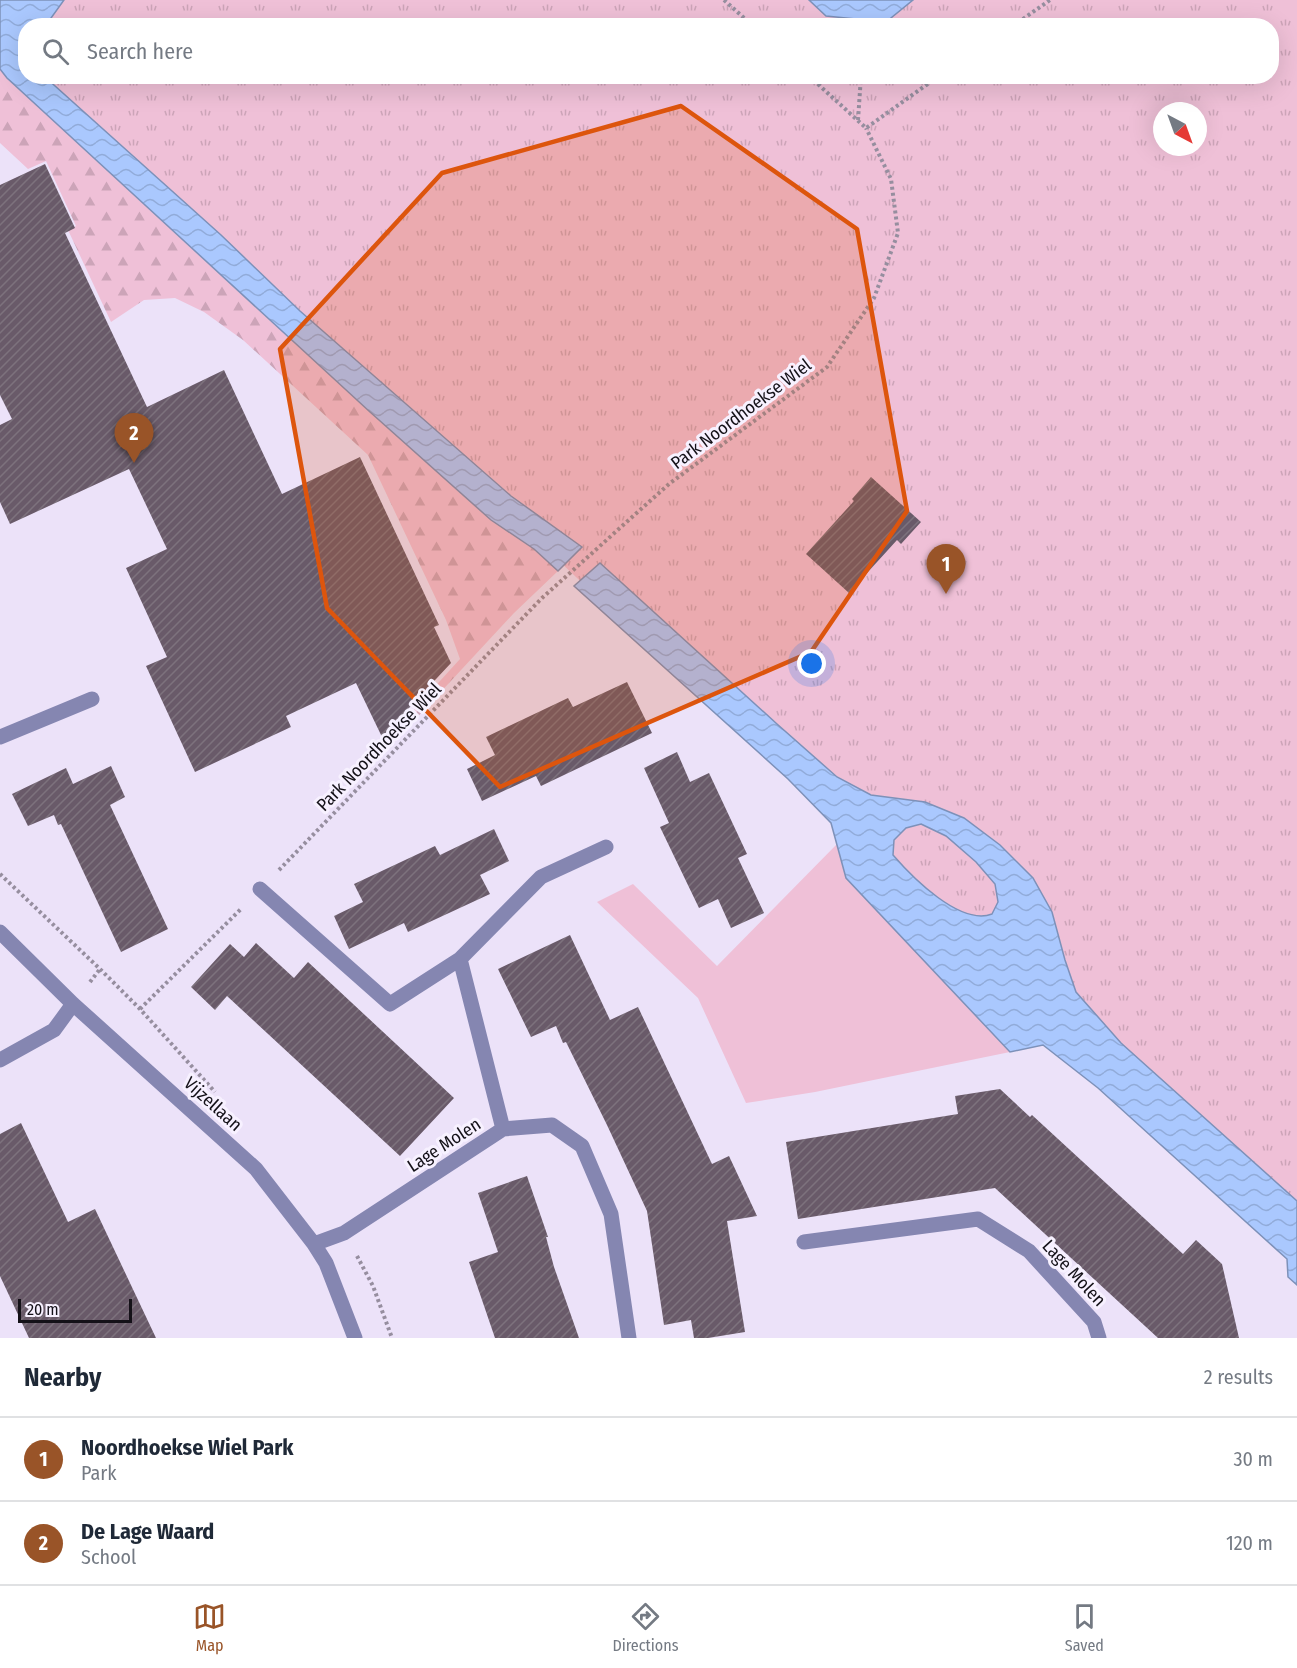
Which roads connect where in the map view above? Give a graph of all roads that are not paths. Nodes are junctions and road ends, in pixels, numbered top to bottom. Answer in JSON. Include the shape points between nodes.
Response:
{"nodes":[{"id":1,"x":92,"y":699,"type":"dead end"},
{"id":2,"x":0,"y":737,"type":"edge"},
{"id":3,"x":606,"y":847,"type":"dead end"},
{"id":4,"x":260,"y":889,"type":"road end"},
{"id":5,"x":0,"y":932,"type":"edge"},
{"id":6,"x":460,"y":959,"type":"junction"},
{"id":7,"x":73,"y":1004,"type":"junction"},
{"id":8,"x":0,"y":1060,"type":"edge"},
{"id":9,"x":503,"y":1129,"type":"junction"},
{"id":10,"x":804,"y":1242,"type":"dead end"},
{"id":11,"x":314,"y":1244,"type":"junction"},
{"id":12,"x":355,"y":1338,"type":"edge"},
{"id":13,"x":629,"y":1338,"type":"edge"},
{"id":14,"x":1099,"y":1338,"type":"edge"}],
"edges":[{"from":1,"to":2,"type":"street"},
{"from":3,"to":6,"type":"street","via":[[541,878]]},
{"from":4,"to":6,"type":"street","via":[[390,1004]]},
{"from":5,"to":7,"type":"street","name":"Vijzellaan"},
{"from":6,"to":9,"type":"street"},
{"from":7,"to":8,"type":"street","via":[[54,1030]]},
{"from":7,"to":11,"type":"street","name":"Vijzellaan","via":[[256,1169]]},
{"from":9,"to":11,"type":"street","name":"Lage Molen","via":[[344,1233]]},
{"from":9,"to":13,"type":"street","name":"Lage Molen","via":[[552,1125],[582,1146],[611,1214]]},
{"from":10,"to":14,"type":"street","name":"Lage Molen","via":[[978,1218],[1029,1251],[1094,1322]]},
{"from":11,"to":12,"type":"street","name":"Vijzellaan","via":[[326,1263]]}]}
